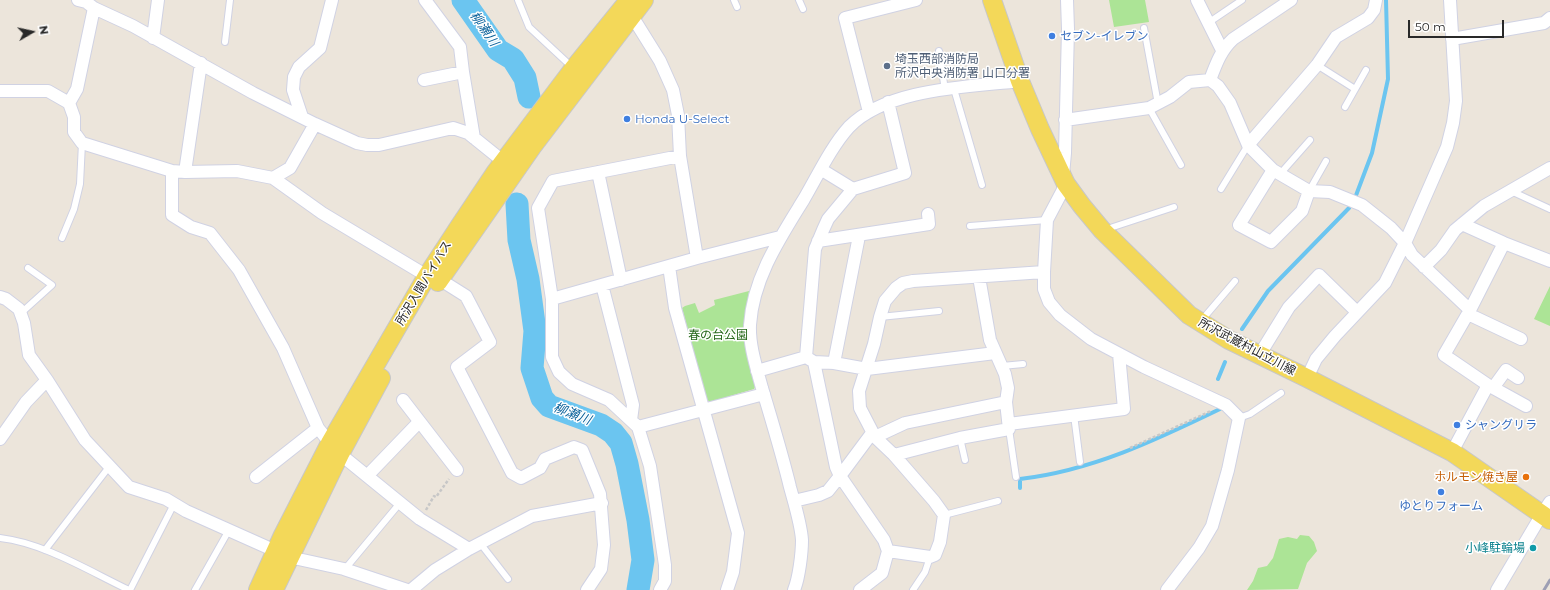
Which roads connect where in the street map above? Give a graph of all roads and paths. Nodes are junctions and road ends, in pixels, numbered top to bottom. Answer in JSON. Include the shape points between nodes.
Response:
{"nodes":[{"id":1,"x":158,"y":0,"type":"edge"},
{"id":2,"x":230,"y":0,"type":"edge"},
{"id":3,"x":332,"y":0,"type":"edge"},
{"id":4,"x":424,"y":0,"type":"edge"},
{"id":5,"x":518,"y":0,"type":"edge"},
{"id":6,"x":644,"y":0,"type":"edge"},
{"id":7,"x":734,"y":0,"type":"edge"},
{"id":8,"x":799,"y":0,"type":"edge"},
{"id":9,"x":916,"y":0,"type":"edge"},
{"id":10,"x":992,"y":0,"type":"edge"},
{"id":11,"x":1067,"y":0,"type":"edge"},
{"id":12,"x":1197,"y":0,"type":"edge"},
{"id":13,"x":1242,"y":0,"type":"edge"},
{"id":14,"x":1292,"y":0,"type":"edge"},
{"id":15,"x":1376,"y":0,"type":"edge"},
{"id":16,"x":1450,"y":0,"type":"edge"},
{"id":17,"x":87,"y":2,"type":"edge"},
{"id":18,"x":737,"y":7,"type":"dead end"},
{"id":19,"x":631,"y":8,"type":"edge"},
{"id":20,"x":803,"y":9,"type":"dead end"},
{"id":21,"x":1550,"y":18,"type":"edge"},
{"id":22,"x":1208,"y":23,"type":"junction"},
{"id":23,"x":1144,"y":28,"type":"dead end"},
{"id":24,"x":153,"y":38,"type":"junction"},
{"id":25,"x":1452,"y":39,"type":"junction"},
{"id":26,"x":225,"y":42,"type":"dead end"},
{"id":27,"x":1222,"y":50,"type":"junction"},
{"id":28,"x":939,"y":51,"type":"dead end"},
{"id":29,"x":201,"y":64,"type":"junction"},
{"id":30,"x":1316,"y":65,"type":"junction"},
{"id":31,"x":574,"y":68,"type":"junction"},
{"id":32,"x":1366,"y":70,"type":"dead end"},
{"id":33,"x":463,"y":72,"type":"junction"},
{"id":34,"x":424,"y":80,"type":"dead end"},
{"id":35,"x":1020,"y":80,"type":"junction"},
{"id":36,"x":1210,"y":80,"type":"junction"},
{"id":37,"x":949,"y":89,"type":"junction"},
{"id":38,"x":1355,"y":89,"type":"junction"},
{"id":39,"x":0,"y":91,"type":"edge"},
{"id":40,"x":888,"y":102,"type":"junction"},
{"id":41,"x":69,"y":103,"type":"junction"},
{"id":42,"x":1153,"y":106,"type":"junction"},
{"id":43,"x":1345,"y":107,"type":"dead end"},
{"id":44,"x":869,"y":112,"type":"junction"},
{"id":45,"x":302,"y":116,"type":"junction"},
{"id":46,"x":1066,"y":120,"type":"junction"},
{"id":47,"x":315,"y":124,"type":"junction"},
{"id":48,"x":474,"y":138,"type":"junction"},
{"id":49,"x":1310,"y":140,"type":"dead end"},
{"id":50,"x":82,"y":143,"type":"junction"},
{"id":51,"x":1248,"y":145,"type":"junction"},
{"id":52,"x":680,"y":156,"type":"junction"},
{"id":53,"x":1326,"y":161,"type":"dead end"},
{"id":54,"x":1181,"y":165,"type":"dead end"},
{"id":55,"x":509,"y":166,"type":"junction"},
{"id":56,"x":1550,"y":168,"type":"edge"},
{"id":57,"x":822,"y":170,"type":"junction"},
{"id":58,"x":172,"y":171,"type":"junction"},
{"id":59,"x":185,"y":172,"type":"junction"},
{"id":60,"x":598,"y":172,"type":"junction"},
{"id":61,"x":1276,"y":172,"type":"junction"},
{"id":62,"x":273,"y":178,"type":"junction"},
{"id":63,"x":1065,"y":180,"type":"junction"},
{"id":64,"x":982,"y":185,"type":"dead end"},
{"id":65,"x":853,"y":189,"type":"junction"},
{"id":66,"x":1221,"y":189,"type":"dead end"},
{"id":67,"x":1509,"y":190,"type":"junction"},
{"id":68,"x":1309,"y":191,"type":"junction"},
{"id":69,"x":1174,"y":206,"type":"dead end"},
{"id":70,"x":1550,"y":209,"type":"edge"},
{"id":71,"x":928,"y":214,"type":"dead end"},
{"id":72,"x":1047,"y":220,"type":"junction"},
{"id":73,"x":1462,"y":224,"type":"junction"},
{"id":74,"x":970,"y":226,"type":"dead end"},
{"id":75,"x":1102,"y":230,"type":"junction"},
{"id":76,"x":859,"y":236,"type":"junction"},
{"id":77,"x":780,"y":237,"type":"junction"},
{"id":78,"x":62,"y":238,"type":"dead end"},
{"id":79,"x":818,"y":241,"type":"junction"},
{"id":80,"x":1405,"y":243,"type":"junction"},
{"id":81,"x":1504,"y":243,"type":"junction"},
{"id":82,"x":697,"y":258,"type":"junction"},
{"id":83,"x":1550,"y":261,"type":"edge"},
{"id":84,"x":669,"y":266,"type":"junction"},
{"id":85,"x":1424,"y":267,"type":"junction"},
{"id":86,"x":28,"y":268,"type":"dead end"},
{"id":87,"x":1044,"y":272,"type":"junction"},
{"id":88,"x":979,"y":277,"type":"junction"},
{"id":89,"x":433,"y":278,"type":"junction"},
{"id":90,"x":620,"y":280,"type":"junction"},
{"id":91,"x":1235,"y":281,"type":"dead end"},
{"id":92,"x":602,"y":285,"type":"junction"},
{"id":93,"x":0,"y":297,"type":"edge"},
{"id":94,"x":552,"y":299,"type":"junction"},
{"id":95,"x":939,"y":311,"type":"dead end"},
{"id":96,"x":1357,"y":312,"type":"junction"},
{"id":97,"x":1469,"y":312,"type":"junction"},
{"id":98,"x":20,"y":313,"type":"junction"},
{"id":99,"x":880,"y":317,"type":"junction"},
{"id":100,"x":1200,"y":322,"type":"junction"},
{"id":101,"x":1521,"y":339,"type":"dead end"},
{"id":102,"x":995,"y":353,"type":"junction"},
{"id":103,"x":1119,"y":354,"type":"junction"},
{"id":104,"x":1260,"y":354,"type":"junction"},
{"id":105,"x":810,"y":360,"type":"junction"},
{"id":106,"x":834,"y":363,"type":"junction"},
{"id":107,"x":1023,"y":364,"type":"dead end"},
{"id":108,"x":1002,"y":366,"type":"junction"},
{"id":109,"x":867,"y":369,"type":"junction"},
{"id":110,"x":757,"y":371,"type":"junction"},
{"id":111,"x":1307,"y":378,"type":"junction"},
{"id":112,"x":1518,"y":378,"type":"dead end"},
{"id":113,"x":47,"y":380,"type":"junction"},
{"id":114,"x":1491,"y":387,"type":"junction"},
{"id":115,"x":1281,"y":393,"type":"dead end"},
{"id":116,"x":764,"y":394,"type":"junction"},
{"id":117,"x":403,"y":400,"type":"dead end"},
{"id":118,"x":1006,"y":402,"type":"junction"},
{"id":119,"x":1226,"y":405,"type":"junction"},
{"id":120,"x":1526,"y":406,"type":"dead end"},
{"id":121,"x":704,"y":410,"type":"junction"},
{"id":122,"x":1074,"y":415,"type":"junction"},
{"id":123,"x":1239,"y":418,"type":"junction"},
{"id":124,"x":419,"y":422,"type":"junction"},
{"id":125,"x":635,"y":423,"type":"junction"},
{"id":126,"x":1009,"y":426,"type":"junction"},
{"id":127,"x":318,"y":428,"type":"junction"},
{"id":128,"x":873,"y":435,"type":"junction"},
{"id":129,"x":960,"y":438,"type":"junction"},
{"id":130,"x":0,"y":439,"type":"edge"},
{"id":131,"x":335,"y":448,"type":"junction"},
{"id":132,"x":1130,"y":448,"type":"dead end"},
{"id":133,"x":1452,"y":452,"type":"junction"},
{"id":134,"x":894,"y":456,"type":"junction"},
{"id":135,"x":965,"y":460,"type":"dead end"},
{"id":136,"x":1080,"y":462,"type":"dead end"},
{"id":137,"x":109,"y":467,"type":"junction"},
{"id":138,"x":457,"y":470,"type":"joint"},
{"id":139,"x":367,"y":476,"type":"junction"},
{"id":140,"x":840,"y":476,"type":"junction"},
{"id":141,"x":256,"y":477,"type":"dead end"},
{"id":142,"x":1016,"y":477,"type":"dead end"},
{"id":143,"x":794,"y":501,"type":"junction"},
{"id":144,"x":998,"y":501,"type":"dead end"},
{"id":145,"x":400,"y":503,"type":"junction"},
{"id":146,"x":602,"y":503,"type":"junction"},
{"id":147,"x":174,"y":504,"type":"junction"},
{"id":148,"x":1547,"y":512,"type":"edge"},
{"id":149,"x":944,"y":515,"type":"junction"},
{"id":150,"x":420,"y":519,"type":"junction"},
{"id":151,"x":229,"y":530,"type":"junction"},
{"id":152,"x":0,"y":538,"type":"edge"},
{"id":153,"x":475,"y":546,"type":"junction"},
{"id":154,"x":45,"y":550,"type":"junction"},
{"id":155,"x":888,"y":551,"type":"junction"},
{"id":156,"x":283,"y":554,"type":"junction"},
{"id":157,"x":930,"y":557,"type":"junction"},
{"id":158,"x":344,"y":570,"type":"junction"},
{"id":159,"x":508,"y":579,"type":"dead end"},
{"id":160,"x":797,"y":589,"type":"edge"},
{"id":161,"x":130,"y":590,"type":"edge"},
{"id":162,"x":195,"y":590,"type":"edge"},
{"id":163,"x":258,"y":590,"type":"edge"},
{"id":164,"x":274,"y":590,"type":"edge"},
{"id":165,"x":407,"y":590,"type":"edge"},
{"id":166,"x":411,"y":590,"type":"edge"},
{"id":167,"x":587,"y":590,"type":"edge"},
{"id":168,"x":660,"y":590,"type":"edge"},
{"id":169,"x":727,"y":590,"type":"edge"},
{"id":170,"x":860,"y":590,"type":"edge"},
{"id":171,"x":913,"y":590,"type":"edge"},
{"id":172,"x":1166,"y":590,"type":"edge"},
{"id":173,"x":1497,"y":590,"type":"edge"}],
"edges":[{"from":1,"to":24,"type":"street"},
{"from":2,"to":26,"type":"lane"},
{"from":3,"to":45,"type":"street","via":[[320,48],[299,67],[294,77],[293,90]]},
{"from":4,"to":33,"type":"street","via":[[460,47]]},
{"from":5,"to":31,"type":"lane","via":[[529,27]]},
{"from":6,"to":19,"type":"main road","name":"所沢入間バイパス"},
{"from":7,"to":18,"type":"lane"},
{"from":8,"to":20,"type":"lane"},
{"from":9,"to":44,"type":"street","via":[[845,18]]},
{"from":10,"to":35,"type":"main road","name":"所沢武蔵村山立川線"},
{"from":11,"to":46,"type":"street"},
{"from":12,"to":22,"type":"street"},
{"from":13,"to":22,"type":"lane"},
{"from":14,"to":27,"type":"street","via":[[1233,39]]},
{"from":15,"to":30,"type":"street","via":[[1374,10],[1368,18],[1336,37]]},
{"from":16,"to":25,"type":"street"},
{"from":17,"to":24,"type":"street"},
{"from":17,"to":41,"type":"street","via":[[77,89]]},
{"from":19,"to":31,"type":"main road","name":"所沢入間バイパス"},
{"from":19,"to":52,"type":"street","via":[[673,90],[678,115]]},
{"from":19,"to":55,"type":"main road","name":"所沢入間バイパス"},
{"from":21,"to":25,"type":"street","via":[[1544,23]]},
{"from":22,"to":27,"type":"street"},
{"from":23,"to":42,"type":"lane"},
{"from":24,"to":29,"type":"street"},
{"from":25,"to":80,"type":"street","via":[[1456,101],[1453,123],[1447,146]]},
{"from":27,"to":36,"type":"street"},
{"from":28,"to":37,"type":"lane"},
{"from":29,"to":45,"type":"street"},
{"from":29,"to":59,"type":"street"},
{"from":30,"to":38,"type":"lane"},
{"from":30,"to":51,"type":"street"},
{"from":31,"to":55,"type":"main road","name":"所沢入間バイパス"},
{"from":32,"to":38,"type":"lane"},
{"from":33,"to":34,"type":"street"},
{"from":33,"to":48,"type":"street"},
{"from":35,"to":37,"type":"street"},
{"from":35,"to":63,"type":"main road","name":"所沢武蔵村山立川線"},
{"from":36,"to":42,"type":"street","via":[[1189,82]]},
{"from":36,"to":51,"type":"street","via":[[1218,86],[1230,103]]},
{"from":37,"to":40,"type":"street"},
{"from":37,"to":64,"type":"lane"},
{"from":38,"to":43,"type":"lane"},
{"from":39,"to":41,"type":"street","via":[[48,91]]},
{"from":40,"to":44,"type":"street"},
{"from":40,"to":65,"type":"street","via":[[904,173]]},
{"from":41,"to":50,"type":"street","via":[[74,117],[74,132]]},
{"from":42,"to":46,"type":"street"},
{"from":42,"to":54,"type":"lane"},
{"from":44,"to":57,"type":"street","via":[[850,126],[832,150]]},
{"from":45,"to":47,"type":"street"},
{"from":46,"to":63,"type":"street"},
{"from":47,"to":48,"type":"street","via":[[367,145],[378,145],[453,128]]},
{"from":47,"to":62,"type":"street","via":[[290,168]]},
{"from":48,"to":55,"type":"street"},
{"from":49,"to":61,"type":"lane"},
{"from":50,"to":58,"type":"street"},
{"from":50,"to":78,"type":"lane","via":[[80,184],[74,209]]},
{"from":51,"to":61,"type":"street"},
{"from":51,"to":66,"type":"lane"},
{"from":52,"to":60,"type":"street"},
{"from":52,"to":82,"type":"street"},
{"from":53,"to":68,"type":"lane"},
{"from":55,"to":89,"type":"main road","name":"所沢入間バイパス","via":[[459,227]]},
{"from":56,"to":67,"type":"street"},
{"from":57,"to":65,"type":"street"},
{"from":57,"to":77,"type":"street"},
{"from":58,"to":59,"type":"street"},
{"from":58,"to":127,"type":"street","via":[[172,215],[191,227],[210,233],[239,270],[283,348]]},
{"from":59,"to":62,"type":"street","via":[[237,171]]},
{"from":60,"to":90,"type":"street"},
{"from":60,"to":94,"type":"street","via":[[553,181],[538,208]]},
{"from":61,"to":68,"type":"street"},
{"from":61,"to":68,"type":"street","via":[[1239,225],[1271,242],[1302,211]]},
{"from":62,"to":89,"type":"street","via":[[322,213]]},
{"from":63,"to":72,"type":"street"},
{"from":63,"to":75,"type":"main road","name":"所沢武蔵村山立川線"},
{"from":65,"to":79,"type":"street","via":[[828,219]]},
{"from":67,"to":70,"type":"lane"},
{"from":67,"to":73,"type":"street"},
{"from":68,"to":80,"type":"street","via":[[1330,192],[1362,205]]},
{"from":69,"to":75,"type":"lane"},
{"from":71,"to":76,"type":"street","via":[[929,224]]},
{"from":72,"to":74,"type":"lane"},
{"from":72,"to":87,"type":"street"},
{"from":73,"to":81,"type":"street"},
{"from":73,"to":85,"type":"street"},
{"from":75,"to":100,"type":"main road","name":"所沢武蔵村山立川線","via":[[1188,315]]},
{"from":76,"to":79,"type":"street"},
{"from":76,"to":106,"type":"street"},
{"from":77,"to":82,"type":"street"},
{"from":77,"to":110,"type":"street","via":[[761,276],[752,306],[750,328]]},
{"from":79,"to":105,"type":"street","via":[[815,248]]},
{"from":80,"to":85,"type":"street","via":[[1412,256]]},
{"from":80,"to":96,"type":"street","via":[[1385,283]]},
{"from":81,"to":83,"type":"street"},
{"from":81,"to":97,"type":"street"},
{"from":82,"to":84,"type":"street"},
{"from":84,"to":90,"type":"street"},
{"from":84,"to":121,"type":"street","via":[[675,308]]},
{"from":85,"to":97,"type":"street"},
{"from":86,"to":98,"type":"lane","via":[[52,286]]},
{"from":87,"to":88,"type":"street"},
{"from":87,"to":103,"type":"street","via":[[1044,289],[1049,302],[1060,315],[1091,339]]},
{"from":88,"to":99,"type":"street","via":[[903,283],[885,301]]},
{"from":88,"to":102,"type":"street","via":[[990,340]]},
{"from":89,"to":131,"type":"main road","name":"所沢入間バイパス"},
{"from":89,"to":146,"type":"street","via":[[466,296],[490,342],[457,367],[512,473],[521,478],[540,468],[545,459],[574,447],[582,450]]},
{"from":90,"to":92,"type":"street"},
{"from":91,"to":100,"type":"lane"},
{"from":92,"to":94,"type":"street"},
{"from":92,"to":125,"type":"street","via":[[633,405]]},
{"from":93,"to":98,"type":"street","via":[[19,309]]},
{"from":94,"to":125,"type":"street","via":[[552,357],[559,372],[572,384],[609,400]]},
{"from":95,"to":99,"type":"lane"},
{"from":96,"to":104,"type":"street","via":[[1319,275],[1289,307]]},
{"from":96,"to":111,"type":"street","via":[[1316,359]]},
{"from":97,"to":101,"type":"street"},
{"from":97,"to":114,"type":"street","via":[[1444,355]]},
{"from":98,"to":113,"type":"street","via":[[29,354]]},
{"from":99,"to":109,"type":"street"},
{"from":100,"to":104,"type":"main road","name":"所沢武蔵村山立川線","via":[[1229,340]]},
{"from":102,"to":108,"type":"street"},
{"from":102,"to":109,"type":"street"},
{"from":103,"to":119,"type":"street"},
{"from":103,"to":122,"type":"street","via":[[1124,409]]},
{"from":104,"to":111,"type":"main road","name":"所沢武蔵村山立川線"},
{"from":105,"to":106,"type":"street"},
{"from":105,"to":110,"type":"street"},
{"from":105,"to":140,"type":"street"},
{"from":106,"to":109,"type":"street"},
{"from":107,"to":108,"type":"lane"},
{"from":108,"to":118,"type":"street","via":[[1008,388]]},
{"from":109,"to":128,"type":"street","via":[[859,391],[860,408]]},
{"from":110,"to":116,"type":"street"},
{"from":111,"to":133,"type":"main road","name":"所沢武蔵村山立川線"},
{"from":112,"to":114,"type":"street","via":[[1506,370]]},
{"from":113,"to":130,"type":"street","via":[[26,402]]},
{"from":113,"to":137,"type":"street","via":[[85,440]]},
{"from":114,"to":120,"type":"street"},
{"from":114,"to":133,"type":"street"},
{"from":115,"to":123,"type":"lane","via":[[1250,414]]},
{"from":116,"to":121,"type":"street"},
{"from":116,"to":143,"type":"street"},
{"from":117,"to":124,"type":"street"},
{"from":118,"to":126,"type":"street"},
{"from":118,"to":128,"type":"street","via":[[905,423]]},
{"from":119,"to":123,"type":"street"},
{"from":119,"to":132,"type":"path"},
{"from":121,"to":125,"type":"street"},
{"from":121,"to":169,"type":"street","via":[[738,533],[733,572]]},
{"from":122,"to":126,"type":"street"},
{"from":122,"to":136,"type":"lane"},
{"from":123,"to":172,"type":"street","via":[[1212,526],[1199,548]]},
{"from":124,"to":138,"type":"street"},
{"from":124,"to":139,"type":"street"},
{"from":125,"to":168,"type":"street","via":[[650,466],[665,564],[664,581]]},
{"from":126,"to":129,"type":"street"},
{"from":126,"to":142,"type":"lane"},
{"from":127,"to":131,"type":"street"},
{"from":127,"to":141,"type":"street"},
{"from":128,"to":134,"type":"street"},
{"from":128,"to":140,"type":"street"},
{"from":129,"to":134,"type":"street"},
{"from":129,"to":135,"type":"lane"},
{"from":131,"to":139,"type":"street"},
{"from":131,"to":156,"type":"main road","name":"所沢入間バイパス"},
{"from":133,"to":148,"type":"main road","name":"所沢武蔵村山立川線"},
{"from":134,"to":149,"type":"street"},
{"from":137,"to":147,"type":"street","via":[[129,487]]},
{"from":137,"to":154,"type":"lane"},
{"from":138,"to":150,"type":"path","via":[[436,497],[434,496]]},
{"from":139,"to":145,"type":"street"},
{"from":140,"to":143,"type":"street","via":[[828,491]]},
{"from":140,"to":155,"type":"street","via":[[884,540]]},
{"from":143,"to":160,"type":"street","via":[[802,539]]},
{"from":144,"to":149,"type":"lane"},
{"from":145,"to":150,"type":"street"},
{"from":145,"to":158,"type":"lane"},
{"from":146,"to":153,"type":"street","via":[[532,516]]},
{"from":146,"to":167,"type":"street","via":[[604,545],[601,569]]},
{"from":147,"to":151,"type":"street"},
{"from":147,"to":161,"type":"lane"},
{"from":148,"to":173,"type":"street"},
{"from":149,"to":157,"type":"street","via":[[940,542],[934,555]]},
{"from":150,"to":153,"type":"street"},
{"from":151,"to":156,"type":"street"},
{"from":151,"to":162,"type":"lane"},
{"from":152,"to":154,"type":"lane","via":[[13,539]]},
{"from":153,"to":159,"type":"lane"},
{"from":153,"to":166,"type":"street","via":[[435,570]]},
{"from":154,"to":161,"type":"lane"},
{"from":155,"to":157,"type":"street"},
{"from":155,"to":170,"type":"street","via":[[882,573]]},
{"from":156,"to":158,"type":"street"},
{"from":156,"to":163,"type":"main road","name":"所沢入間バイパス"},
{"from":156,"to":164,"type":"main road","name":"所沢入間バイパス"},
{"from":157,"to":171,"type":"lane","via":[[925,572]]},
{"from":158,"to":165,"type":"street"}]}
